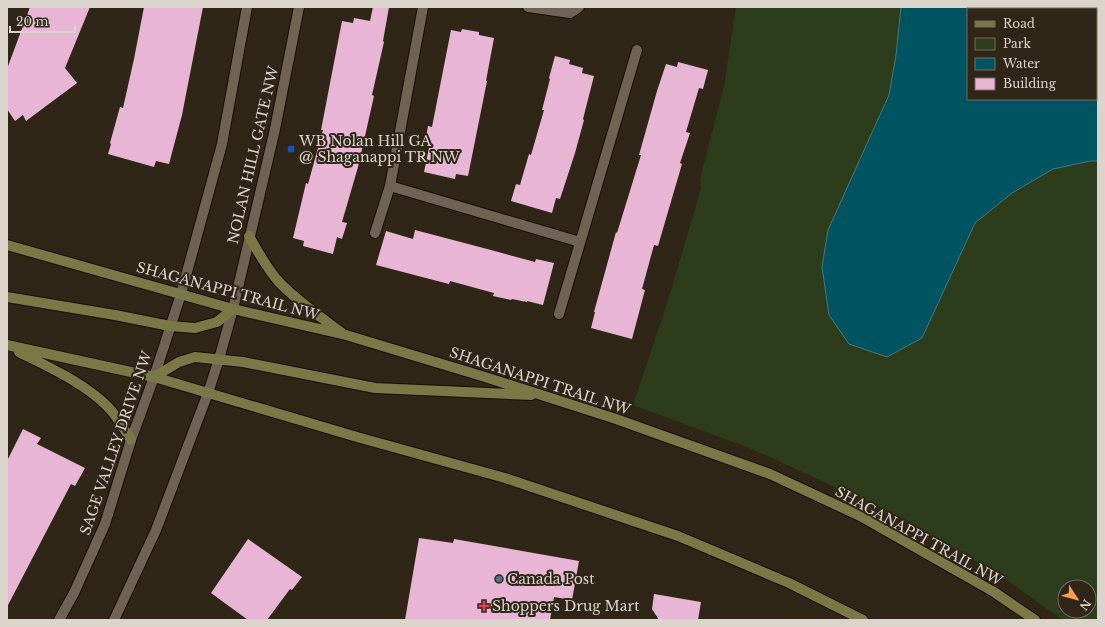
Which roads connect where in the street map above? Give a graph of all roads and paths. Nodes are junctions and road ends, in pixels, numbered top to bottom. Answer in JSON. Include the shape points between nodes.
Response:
{"nodes":[{"id":1,"x":247,"y":7,"type":"edge"},
{"id":2,"x":299,"y":7,"type":"edge"},
{"id":3,"x":423,"y":7,"type":"edge"},
{"id":4,"x":528,"y":7,"type":"edge"},
{"id":5,"x":579,"y":7,"type":"edge"},
{"id":6,"x":637,"y":50,"type":"dead end"},
{"id":7,"x":390,"y":186,"type":"junction"},
{"id":8,"x":375,"y":233,"type":"dead end"},
{"id":9,"x":249,"y":236,"type":"junction"},
{"id":10,"x":580,"y":242,"type":"junction"},
{"id":11,"x":7,"y":245,"type":"edge"},
{"id":12,"x":180,"y":294,"type":"junction"},
{"id":13,"x":7,"y":297,"type":"edge"},
{"id":14,"x":233,"y":309,"type":"junction"},
{"id":15,"x":559,"y":314,"type":"dead end"},
{"id":16,"x":170,"y":326,"type":"junction"},
{"id":17,"x":346,"y":335,"type":"junction"},
{"id":18,"x":8,"y":346,"type":"edge"},
{"id":19,"x":219,"y":359,"type":"junction"},
{"id":20,"x":154,"y":377,"type":"junction"},
{"id":21,"x":208,"y":394,"type":"junction"},
{"id":22,"x":545,"y":395,"type":"junction"},
{"id":23,"x":131,"y":440,"type":"junction"},
{"id":24,"x":59,"y":620,"type":"edge"},
{"id":25,"x":114,"y":620,"type":"edge"},
{"id":26,"x":863,"y":620,"type":"edge"},
{"id":27,"x":1035,"y":620,"type":"edge"}],
"edges":[{"from":1,"to":12,"type":"street","via":[[222,144]]},
{"from":2,"to":9,"type":"street","name":"NOLAN HILL GATE NW"},
{"from":3,"to":7,"type":"street"},
{"from":4,"to":5,"type":"street","via":[[570,13]]},
{"from":6,"to":10,"type":"street"},
{"from":7,"to":8,"type":"street"},
{"from":7,"to":10,"type":"street"},
{"from":9,"to":14,"type":"street","name":"NOLAN HILL GATE NW"},
{"from":9,"to":17,"type":"main road","via":[[279,282],[294,297]]},
{"from":10,"to":15,"type":"street"},
{"from":11,"to":12,"type":"main road","name":"SHAGANAPPI TRAIL NW"},
{"from":12,"to":14,"type":"main road","name":"SHAGANAPPI TRAIL NW"},
{"from":12,"to":16,"type":"street","name":"SAGE VALLEY DRIVE NW"},
{"from":13,"to":16,"type":"main road"},
{"from":14,"to":16,"type":"main road","via":[[217,322],[195,328]]},
{"from":14,"to":17,"type":"main road","name":"SHAGANAPPI TRAIL NW"},
{"from":14,"to":19,"type":"street"},
{"from":16,"to":20,"type":"street","name":"SAGE VALLEY DRIVE NW"},
{"from":17,"to":22,"type":"main road","name":"SHAGANAPPI TRAIL NW"},
{"from":18,"to":20,"type":"main road"},
{"from":18,"to":23,"type":"main road","via":[[71,379],[96,397],[110,410]]},
{"from":19,"to":20,"type":"main road","via":[[194,357],[178,362]]},
{"from":19,"to":21,"type":"street"},
{"from":19,"to":22,"type":"main road","via":[[375,388]]},
{"from":20,"to":21,"type":"main road"},
{"from":20,"to":23,"type":"street","name":"SAGE VALLEY DRIVE NW"},
{"from":21,"to":25,"type":"street","via":[[156,530]]},
{"from":21,"to":26,"type":"main road","via":[[505,478],[678,536],[789,583]]},
{"from":22,"to":27,"type":"main road","name":"SHAGANAPPI TRAIL NW","via":[[770,474],[860,516],[994,592]]},
{"from":23,"to":24,"type":"street","name":"SAGE VALLEY DRIVE NW","via":[[105,524],[74,594]]}]}
